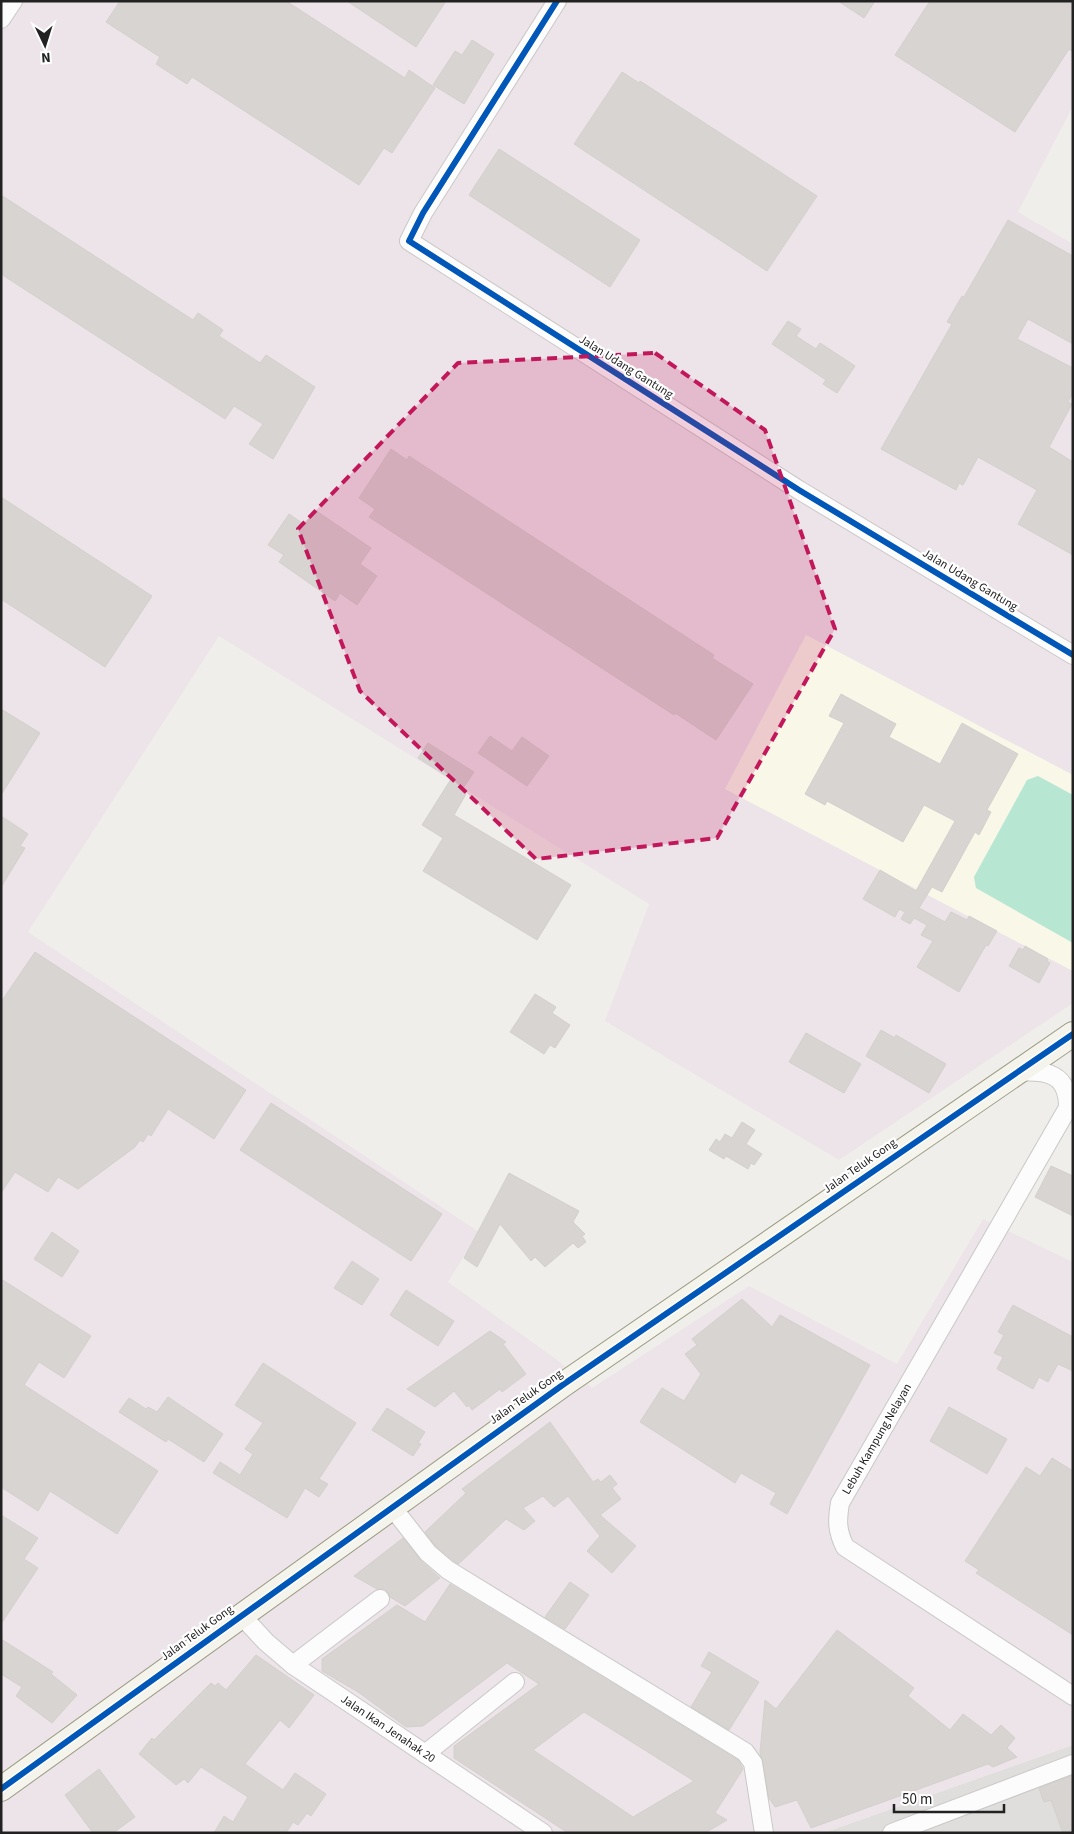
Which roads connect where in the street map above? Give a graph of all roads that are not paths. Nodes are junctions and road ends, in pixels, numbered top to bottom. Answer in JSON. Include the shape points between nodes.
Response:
{"nodes":[{"id":1,"x":13,"y":1,"type":"edge"},
{"id":2,"x":557,"y":1,"type":"edge"},
{"id":3,"x":1,"y":19,"type":"edge"},
{"id":4,"x":1073,"y":655,"type":"edge"},
{"id":5,"x":1073,"y":1034,"type":"edge"},
{"id":6,"x":1016,"y":1072,"type":"junction"},
{"id":7,"x":1071,"y":1103,"type":"edge"},
{"id":8,"x":392,"y":1507,"type":"junction"},
{"id":9,"x":380,"y":1600,"type":"dead end"},
{"id":10,"x":241,"y":1615,"type":"junction"},
{"id":11,"x":293,"y":1665,"type":"junction"},
{"id":12,"x":515,"y":1682,"type":"dead end"},
{"id":13,"x":1073,"y":1696,"type":"edge"},
{"id":14,"x":424,"y":1754,"type":"junction"},
{"id":15,"x":1073,"y":1764,"type":"edge"},
{"id":16,"x":1,"y":1789,"type":"edge"},
{"id":17,"x":543,"y":1833,"type":"edge"},
{"id":18,"x":764,"y":1833,"type":"edge"},
{"id":19,"x":892,"y":1833,"type":"edge"}],
"edges":[{"from":1,"to":3,"type":"street"},
{"from":2,"to":4,"type":"street","name":"Jalan Udang Gantung","via":[[423,213],[409,241],[798,490]]},
{"from":5,"to":6,"type":"street","name":"Jalan Teluk Gong"},
{"from":6,"to":7,"type":"street","via":[[1044,1072],[1057,1078]]},
{"from":6,"to":8,"type":"street","name":"Jalan Teluk Gong","via":[[564,1384]]},
{"from":7,"to":13,"type":"street","name":"Lebuh Kampung Nelayan","via":[[840,1502],[837,1523],[845,1547]]},
{"from":8,"to":10,"type":"street","name":"Jalan Teluk Gong"},
{"from":8,"to":18,"type":"street","via":[[428,1553],[448,1570],[746,1752],[753,1763]]},
{"from":9,"to":11,"type":"street"},
{"from":10,"to":11,"type":"street","name":"Jalan Ikan Jenahak 20"},
{"from":10,"to":16,"type":"street","name":"Jalan Teluk Gong"},
{"from":11,"to":14,"type":"street","name":"Jalan Ikan Jenahak 20"},
{"from":12,"to":14,"type":"street"},
{"from":14,"to":17,"type":"street","name":"Jalan Ikan Jenahak 20"},
{"from":15,"to":19,"type":"street"}]}
